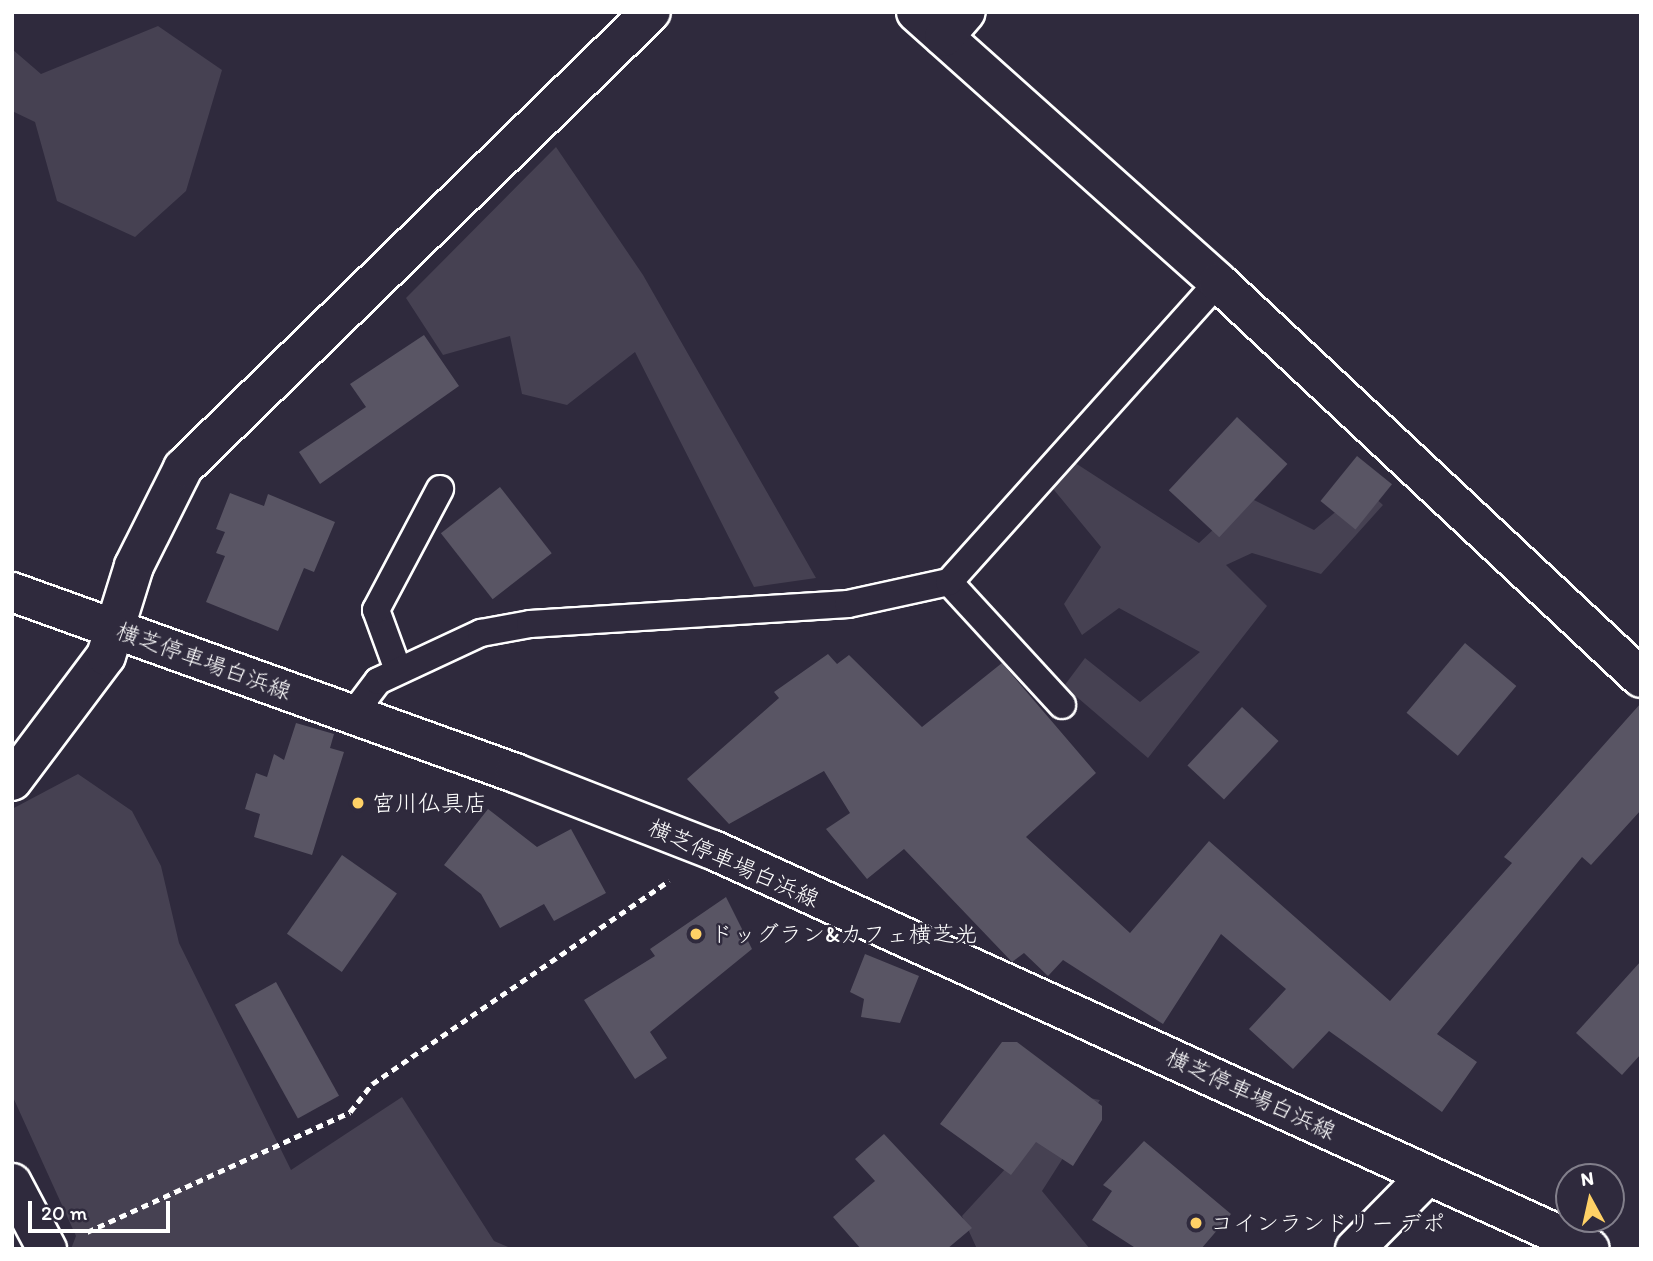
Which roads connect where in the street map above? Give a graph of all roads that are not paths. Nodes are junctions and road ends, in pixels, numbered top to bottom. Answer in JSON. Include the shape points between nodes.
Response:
{"nodes":[{"id":1,"x":650,"y":12,"type":"edge"},
{"id":2,"x":942,"y":20,"type":"edge"},
{"id":3,"x":1218,"y":282,"type":"junction"},
{"id":4,"x":440,"y":489,"type":"dead end"},
{"id":5,"x":949,"y":582,"type":"junction"},
{"id":6,"x":12,"y":592,"type":"edge"},
{"id":7,"x":115,"y":628,"type":"junction"},
{"id":8,"x":398,"y":670,"type":"junction"},
{"id":9,"x":1641,"y":678,"type":"edge"},
{"id":10,"x":1062,"y":705,"type":"dead end"},
{"id":11,"x":353,"y":714,"type":"junction"},
{"id":12,"x":12,"y":781,"type":"edge"},
{"id":13,"x":1426,"y":1176,"type":"junction"},
{"id":14,"x":12,"y":1183,"type":"edge"},
{"id":15,"x":61,"y":1243,"type":"edge"},
{"id":16,"x":1355,"y":1249,"type":"edge"},
{"id":17,"x":1590,"y":1249,"type":"edge"}],
"edges":[{"from":1,"to":7,"type":"street","via":[[183,468],[134,566]]},
{"from":2,"to":3,"type":"street"},
{"from":3,"to":5,"type":"lane"},
{"from":3,"to":9,"type":"street"},
{"from":4,"to":8,"type":"lane","via":[[376,610]]},
{"from":5,"to":8,"type":"lane","via":[[848,604],[530,624],[481,633]]},
{"from":5,"to":10,"type":"lane"},
{"from":6,"to":7,"type":"street","name":"横芝停車場白浜線"},
{"from":7,"to":11,"type":"street","name":"横芝停車場白浜線"},
{"from":7,"to":12,"type":"street","via":[[98,667]]},
{"from":8,"to":11,"type":"lane","via":[[378,681]]},
{"from":11,"to":13,"type":"street","name":"横芝停車場白浜線","via":[[713,850]]},
{"from":13,"to":16,"type":"street"},
{"from":13,"to":17,"type":"street","name":"横芝停車場白浜線"},
{"from":14,"to":15,"type":"street"}]}
